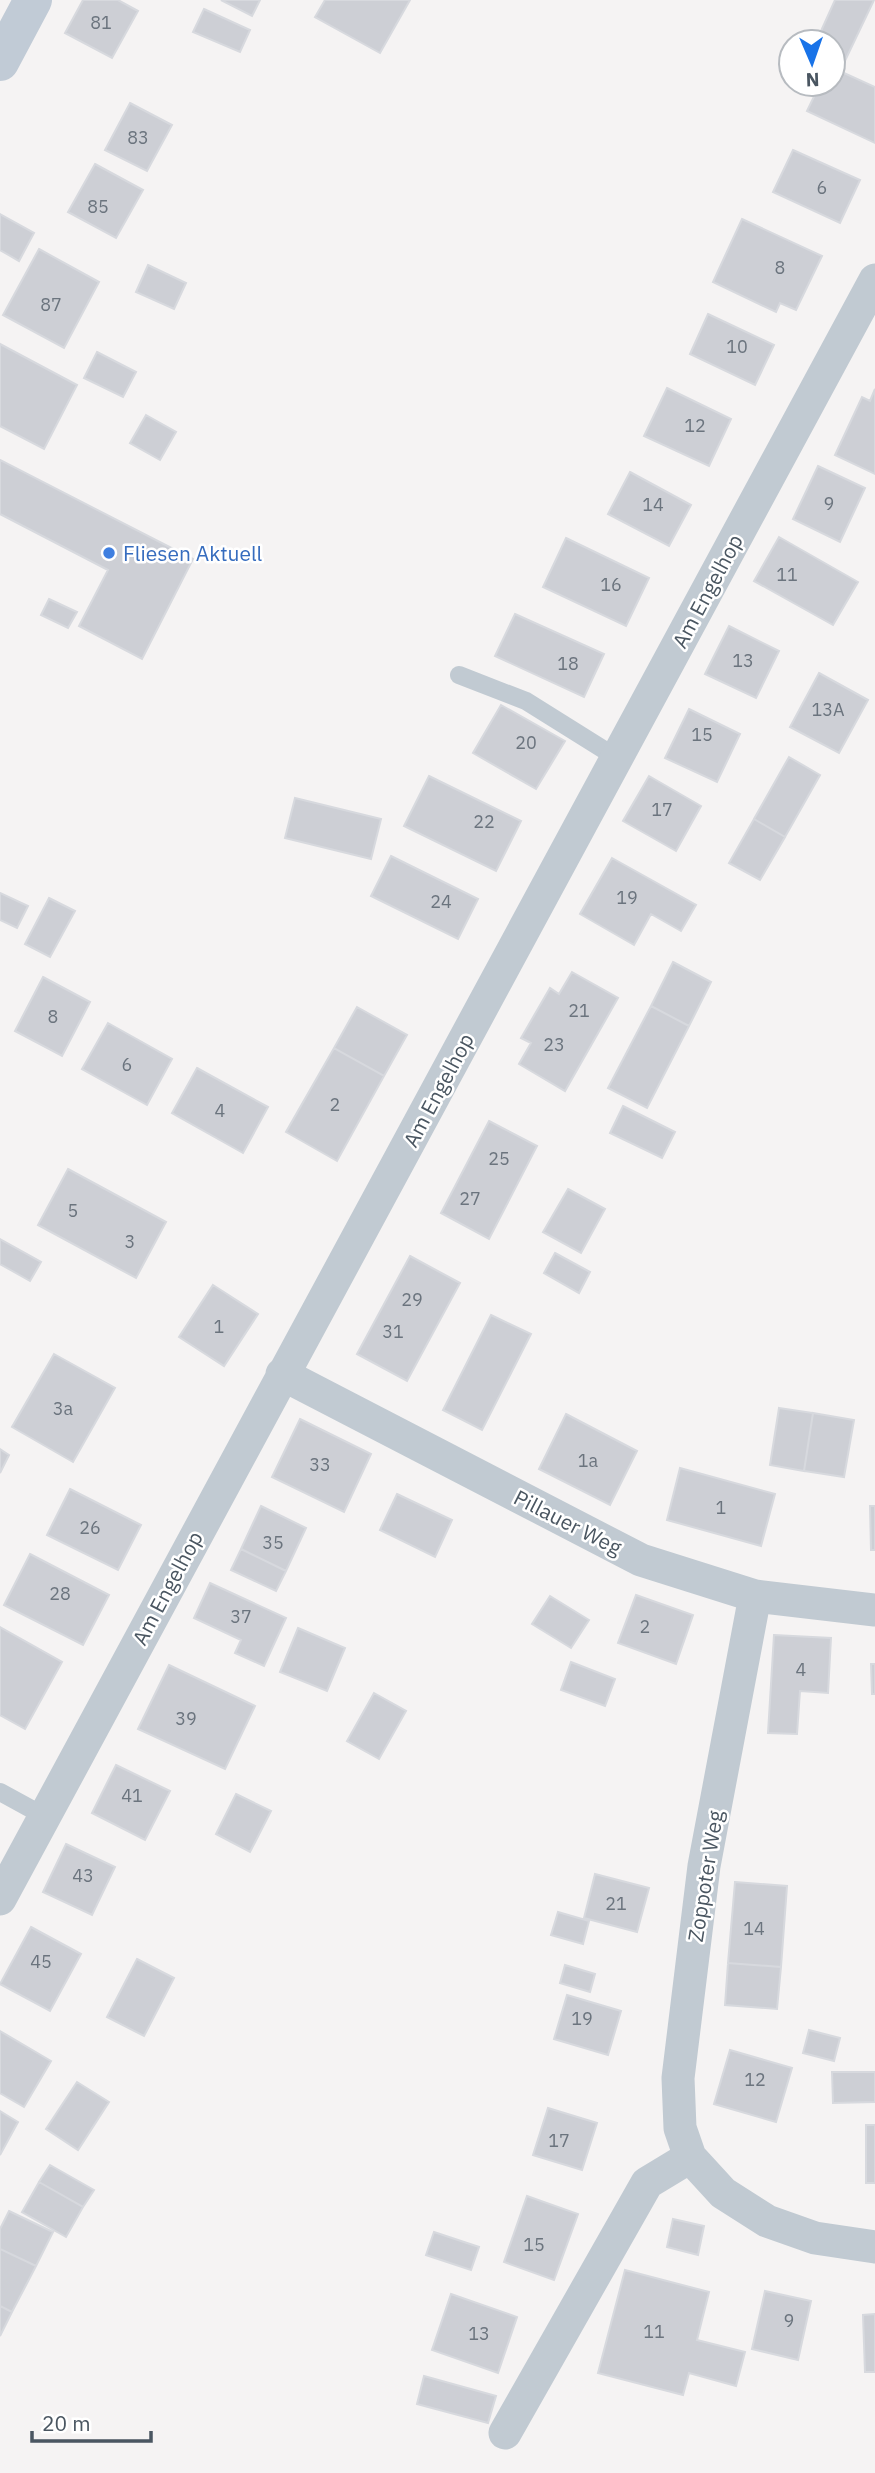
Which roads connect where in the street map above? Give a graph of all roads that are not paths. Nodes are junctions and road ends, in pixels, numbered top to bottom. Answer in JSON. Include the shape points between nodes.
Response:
{"nodes":[{"id":1,"x":33,"y":0,"type":"edge"},
{"id":2,"x":0,"y":62,"type":"edge"},
{"id":3,"x":875,"y":280,"type":"edge"},
{"id":4,"x":459,"y":676,"type":"dead end"},
{"id":5,"x":617,"y":758,"type":"junction"},
{"id":6,"x":282,"y":1374,"type":"junction"},
{"id":7,"x":755,"y":1596,"type":"junction"},
{"id":8,"x":875,"y":1610,"type":"edge"},
{"id":9,"x":0,"y":1792,"type":"edge"},
{"id":10,"x":44,"y":1816,"type":"junction"},
{"id":11,"x":0,"y":1899,"type":"edge"},
{"id":12,"x":690,"y":2157,"type":"junction"},
{"id":13,"x":875,"y":2247,"type":"edge"},
{"id":14,"x":505,"y":2433,"type":"dead end"}],
"edges":[{"from":1,"to":2,"type":"street"},
{"from":3,"to":5,"type":"street","name":"Am Engelhop"},
{"from":4,"to":5,"type":"lane","via":[[526,701]]},
{"from":5,"to":6,"type":"street","name":"Am Engelhop"},
{"from":6,"to":7,"type":"street","name":"Pillauer Weg","via":[[641,1560]]},
{"from":6,"to":10,"type":"street","name":"Am Engelhop"},
{"from":7,"to":8,"type":"street","name":"Pillauer Weg"},
{"from":7,"to":12,"type":"street","name":"Zoppoter Weg","via":[[704,1866],[678,2078],[680,2128]]},
{"from":9,"to":10,"type":"lane"},
{"from":10,"to":11,"type":"street","name":"Am Engelhop"},
{"from":12,"to":13,"type":"street","name":"Zoppoter Weg","via":[[723,2193],[767,2221],[815,2238]]},
{"from":12,"to":14,"type":"street","via":[[648,2183]]}]}
